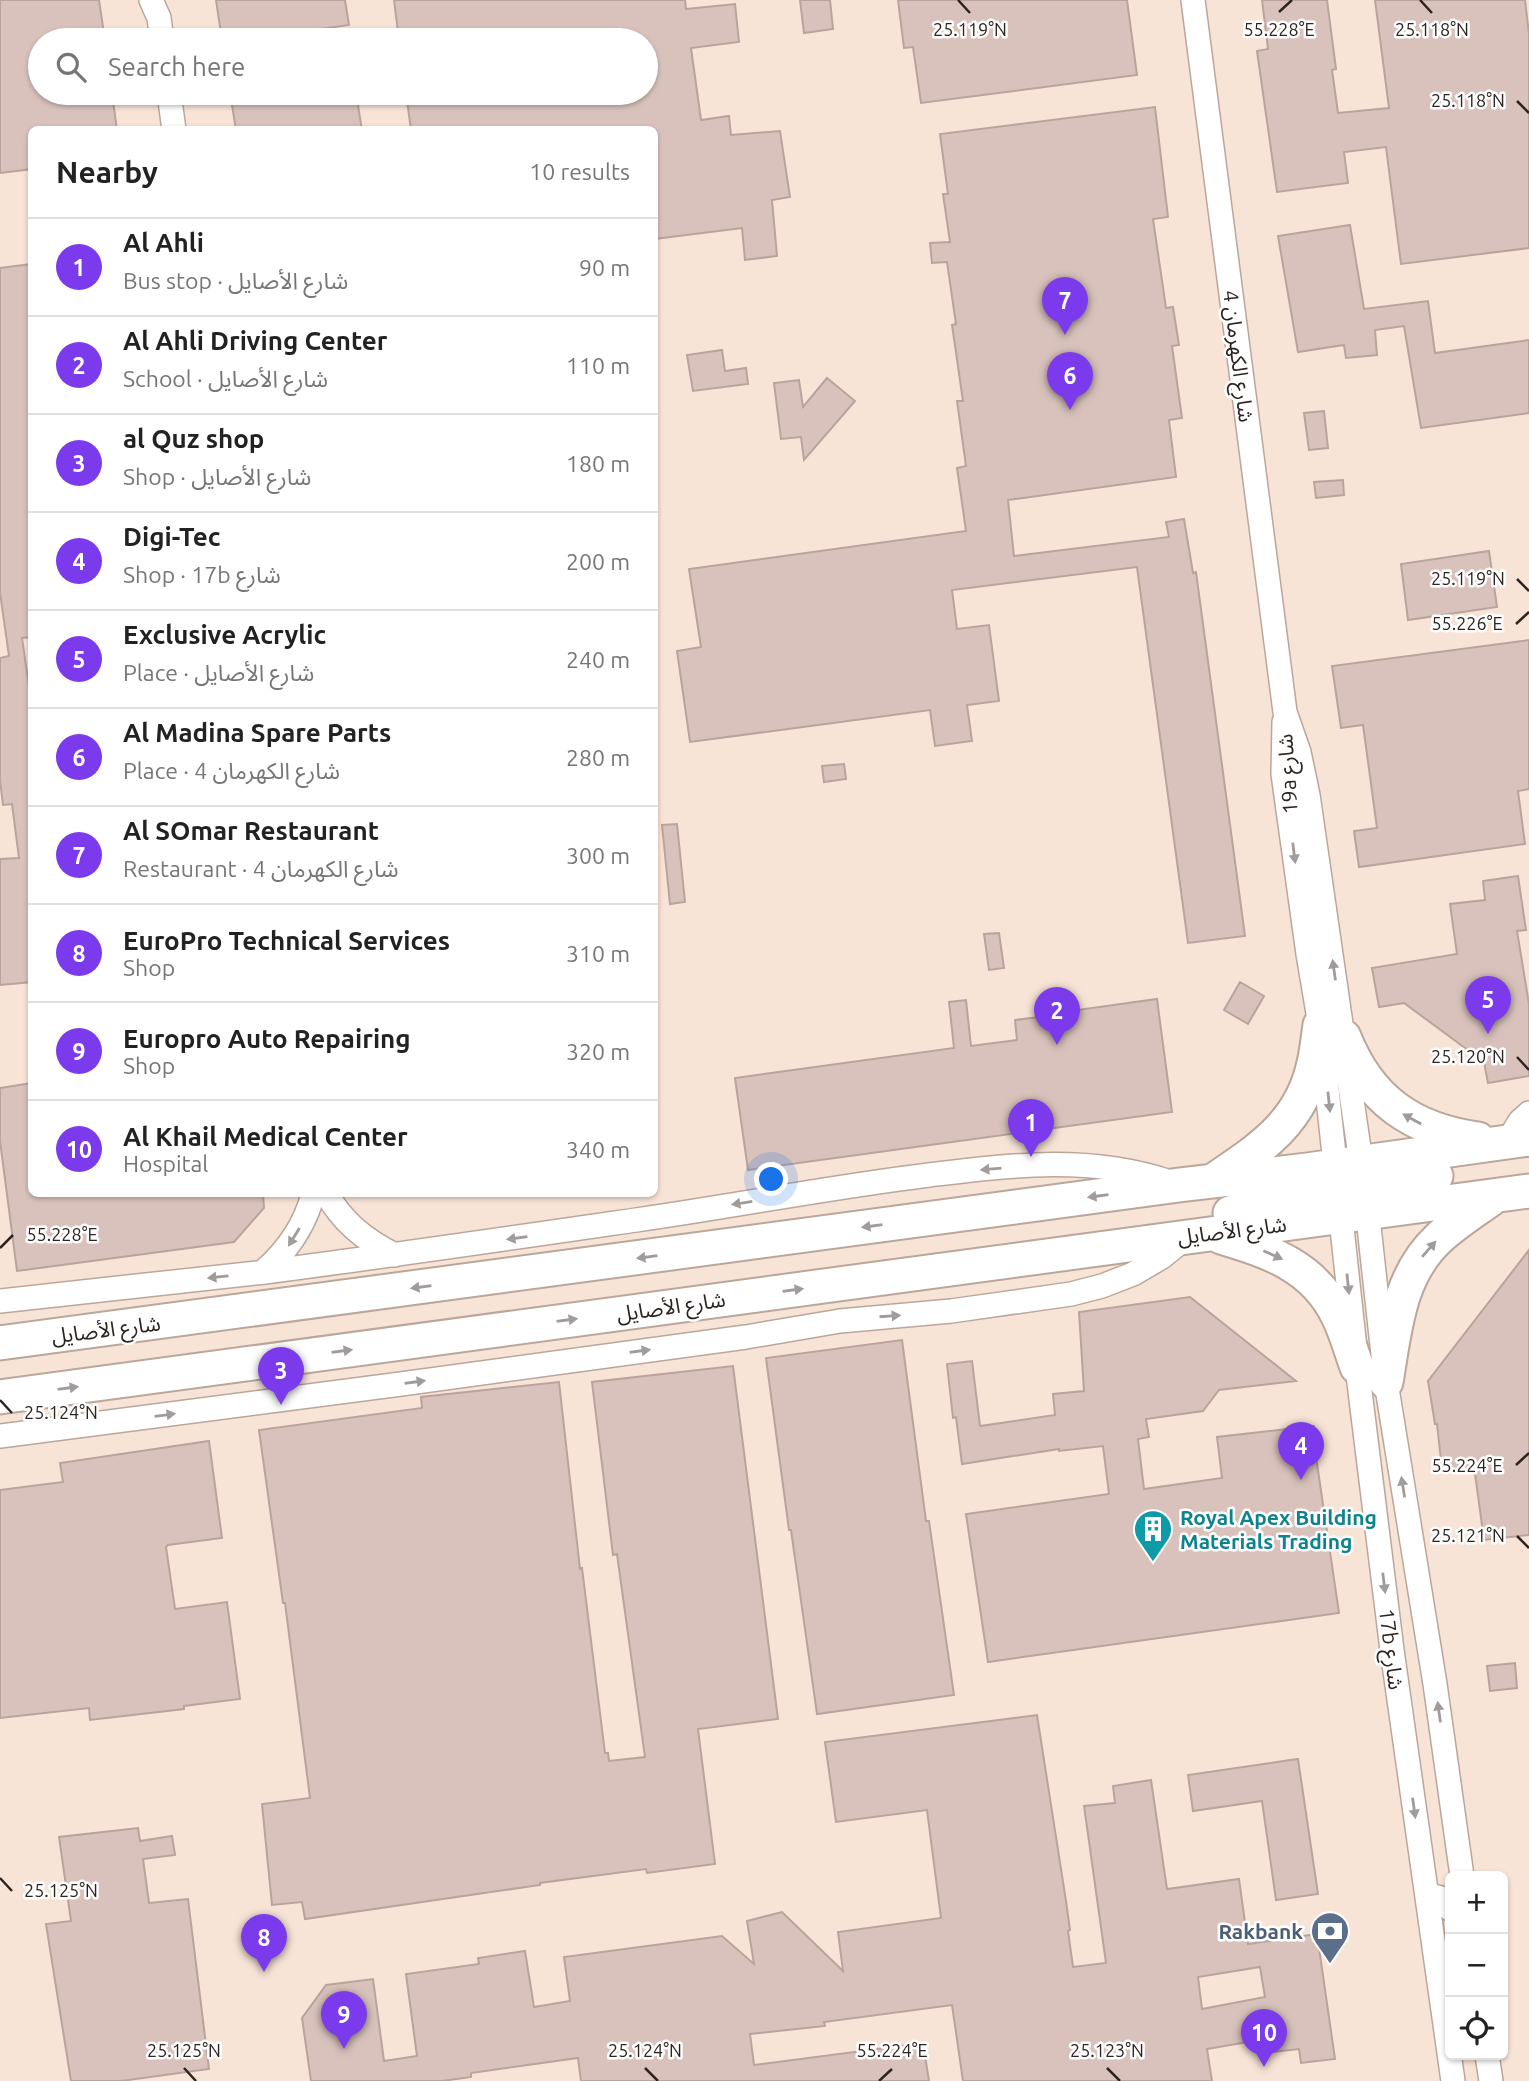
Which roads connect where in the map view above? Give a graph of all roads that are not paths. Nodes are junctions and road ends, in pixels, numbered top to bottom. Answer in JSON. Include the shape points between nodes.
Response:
{"nodes":[{"id":1,"x":1193,"y":0,"type":"edge"},
{"id":2,"x":171,"y":105,"type":"edge"},
{"id":3,"x":173,"y":126,"type":"edge"},
{"id":4,"x":1285,"y":712,"type":"joint"},
{"id":5,"x":1332,"y":1031,"type":"junction"},
{"id":6,"x":1529,"y":1113,"type":"edge"},
{"id":7,"x":1517,"y":1146,"type":"edge"},
{"id":8,"x":1212,"y":1182,"type":"junction"},
{"id":9,"x":1179,"y":1185,"type":"junction"},
{"id":10,"x":1352,"y":1190,"type":"junction"},
{"id":11,"x":1517,"y":1196,"type":"edge"},
{"id":12,"x":312,"y":1197,"type":"edge"},
{"id":13,"x":329,"y":1197,"type":"edge"},
{"id":14,"x":1199,"y":1234,"type":"junction"},
{"id":15,"x":396,"y":1255,"type":"junction"},
{"id":16,"x":262,"y":1272,"type":"junction"},
{"id":17,"x":0,"y":1301,"type":"edge"},
{"id":18,"x":0,"y":1343,"type":"edge"},
{"id":19,"x":1372,"y":1375,"type":"junction"},
{"id":20,"x":0,"y":1397,"type":"edge"},
{"id":21,"x":0,"y":1436,"type":"edge"},
{"id":22,"x":1461,"y":1871,"type":"edge"},
{"id":23,"x":1427,"y":1894,"type":"junction"},
{"id":24,"x":1445,"y":1903,"type":"edge"},
{"id":25,"x":1488,"y":2060,"type":"edge"},
{"id":26,"x":1453,"y":2081,"type":"edge"},
{"id":27,"x":1491,"y":2081,"type":"edge"}],
"edges":[{"from":1,"to":4,"type":"street","name":"شارع الكهرمان 4"},
{"from":2,"to":3,"type":"street"},
{"from":4,"to":5,"type":"street","name":"19a شارع","via":[[1308,795]]},
{"from":7,"to":5,"type":"main road","one_way":true,"via":[[1444,1133],[1393,1107],[1363,1076]]},
{"from":5,"to":8,"type":"main road","via":[[1292,1116],[1271,1140]]},
{"from":5,"to":10,"type":"street","name":"19a شارع"},
{"from":6,"to":7,"type":"street","via":[[1520,1121]]},
{"from":7,"to":10,"type":"main road","name":"شارع الأصايل"},
{"from":8,"to":9,"type":"main road","name":"شارع الأصايل"},
{"from":8,"to":10,"type":"main road","name":"شارع الأصايل"},
{"from":9,"to":15,"type":"street","one_way":true,"via":[[1091,1164],[1006,1167],[895,1179]]},
{"from":9,"to":18,"type":"main road","name":"شارع الأصايل","one_way":true},
{"from":10,"to":11,"type":"main road","name":"شارع الأصايل"},
{"from":10,"to":14,"type":"main road","name":"شارع الأصايل"},
{"from":10,"to":19,"type":"street","name":"17b شارع","one_way":true},
{"from":10,"to":19,"type":"street","name":"17b شارع"},
{"from":19,"to":11,"type":"main road","one_way":true,"via":[[1415,1267],[1437,1239]]},
{"from":12,"to":16,"type":"street","one_way":true,"via":[[297,1234]]},
{"from":13,"to":15,"type":"street","via":[[353,1228]]},
{"from":14,"to":19,"type":"main road","one_way":true,"via":[[1260,1249],[1301,1270],[1329,1300]]},
{"from":20,"to":14,"type":"main road","name":"شارع الأصايل","one_way":true},
{"from":21,"to":14,"type":"street","one_way":true,"via":[[839,1321],[1071,1294],[1133,1274]]},
{"from":15,"to":16,"type":"street"},
{"from":16,"to":17,"type":"street","one_way":true},
{"from":22,"to":19,"type":"street","name":"17b شارع","one_way":true,"via":[[1435,1684]]},
{"from":19,"to":23,"type":"street","name":"17b شارع","one_way":true,"via":[[1392,1650]]},
{"from":23,"to":24,"type":"street"},
{"from":23,"to":26,"type":"street","name":"17b شارع"},
{"from":25,"to":27,"type":"street"}]}
